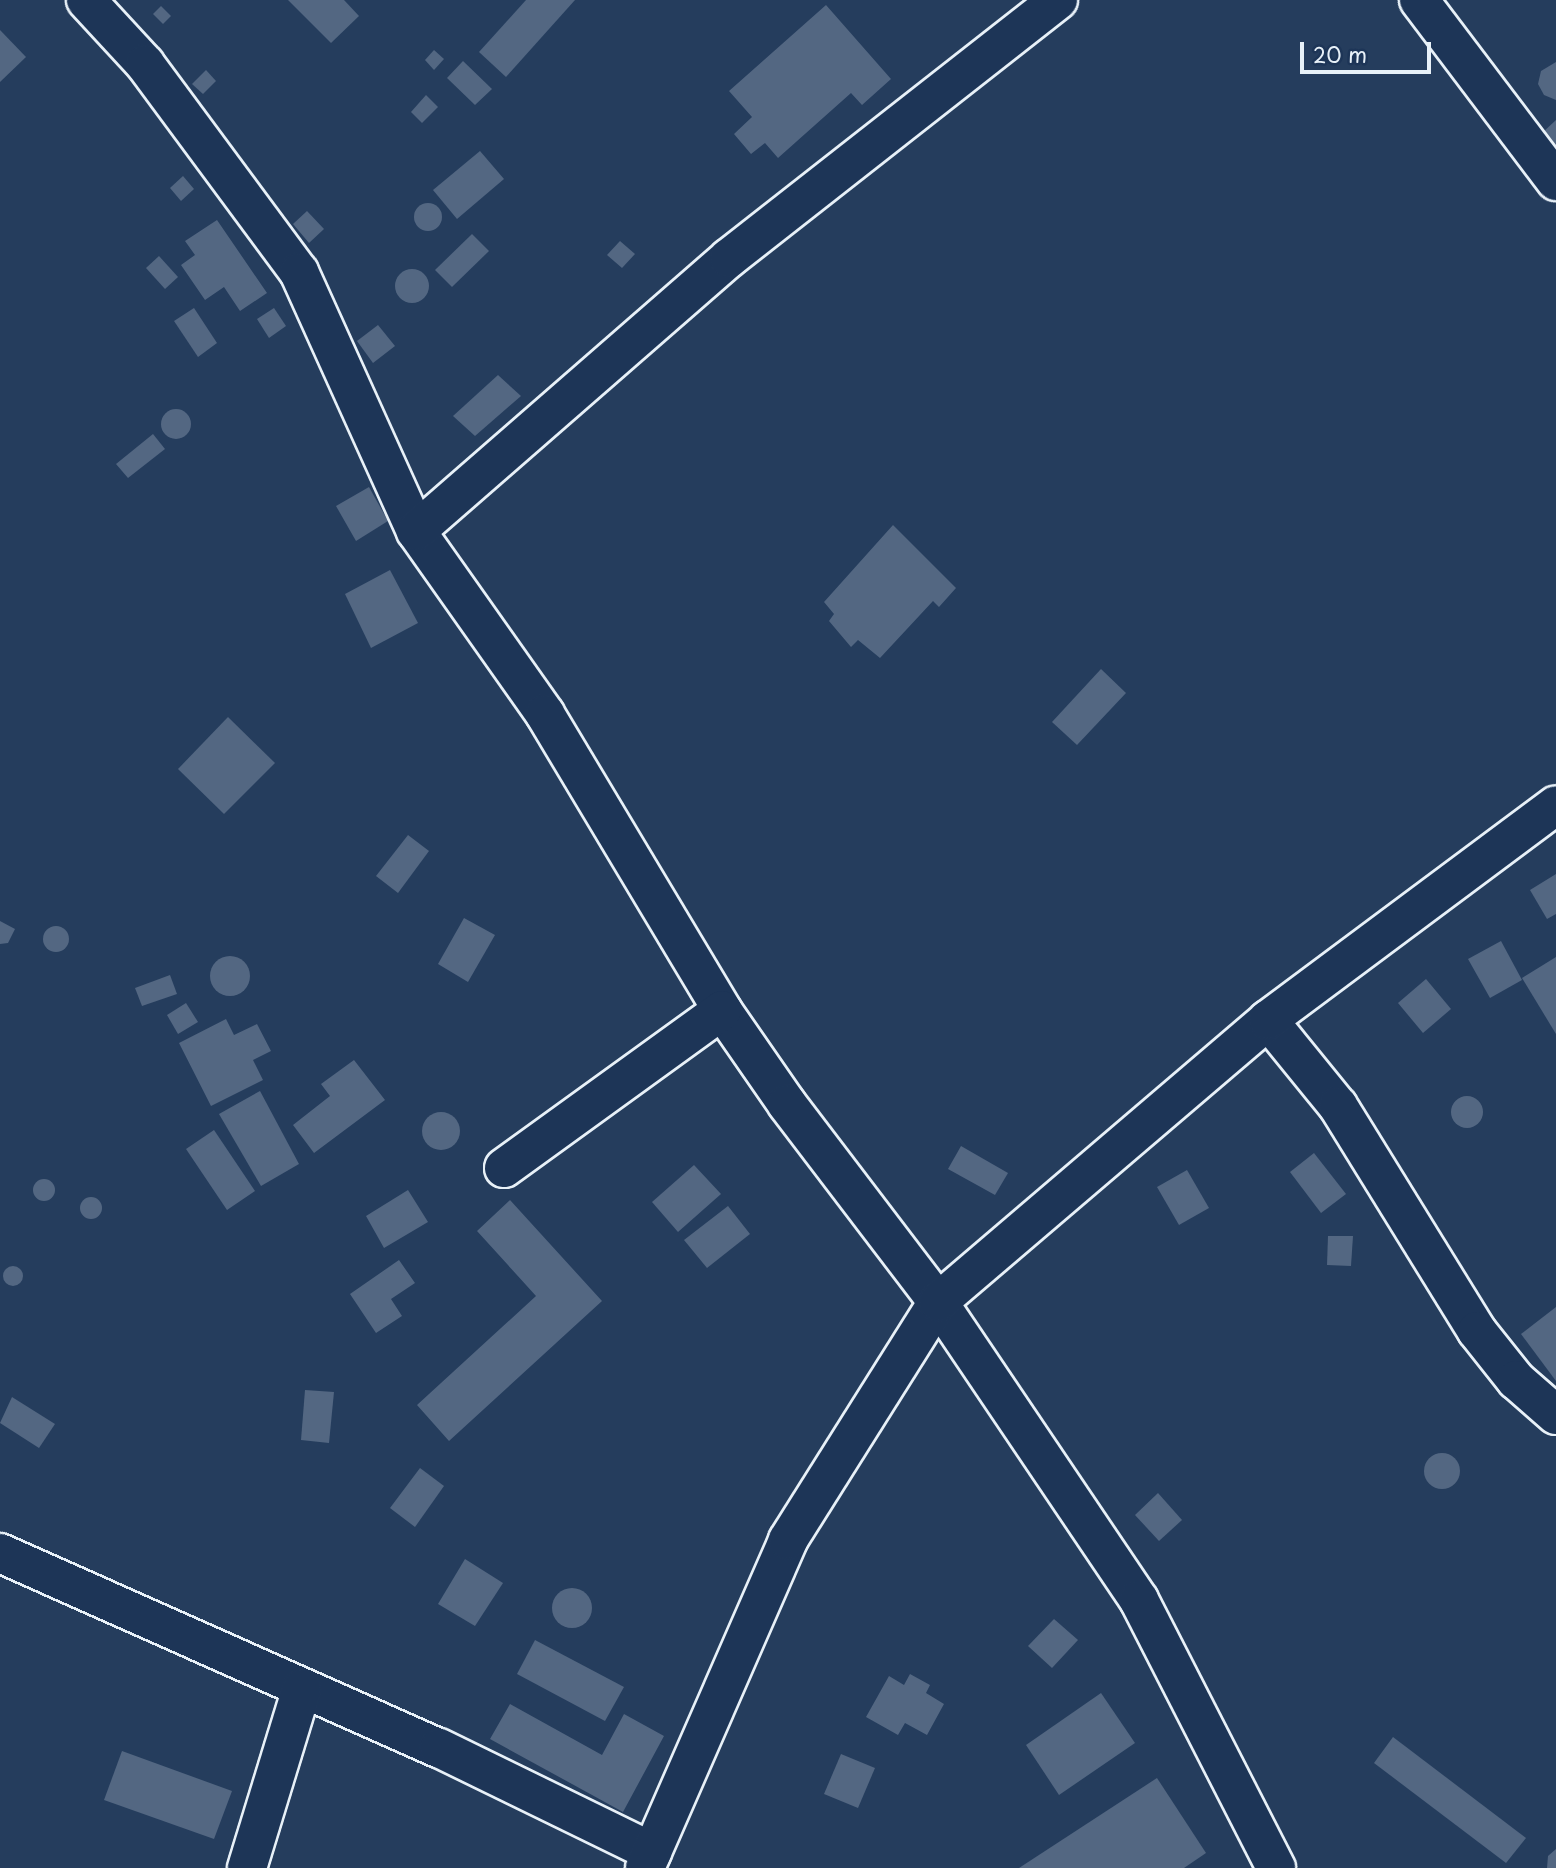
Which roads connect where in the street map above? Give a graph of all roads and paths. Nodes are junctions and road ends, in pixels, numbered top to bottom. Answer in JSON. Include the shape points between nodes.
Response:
{"nodes":[{"id":1,"x":86,"y":0,"type":"edge"},
{"id":2,"x":1058,"y":0,"type":"edge"},
{"id":3,"x":1419,"y":0,"type":"edge"},
{"id":4,"x":1556,"y":181,"type":"edge"},
{"id":5,"x":416,"y":531,"type":"junction"},
{"id":6,"x":1556,"y":805,"type":"edge"},
{"id":7,"x":722,"y":1010,"type":"junction"},
{"id":8,"x":1268,"y":1020,"type":"junction"},
{"id":9,"x":505,"y":1168,"type":"dead end"},
{"id":10,"x":938,"y":1301,"type":"junction"},
{"id":11,"x":1556,"y":1415,"type":"edge"},
{"id":12,"x":0,"y":1553,"type":"edge"},
{"id":13,"x":302,"y":1688,"type":"junction"},
{"id":14,"x":648,"y":1860,"type":"edge"},
{"id":15,"x":247,"y":1868,"type":"edge"},
{"id":16,"x":1276,"y":1868,"type":"edge"}],
"edges":[{"from":1,"to":5,"type":"street","via":[[145,64],[299,272]]},
{"from":2,"to":5,"type":"street","via":[[729,258]]},
{"from":3,"to":4,"type":"street"},
{"from":5,"to":7,"type":"street","via":[[545,714]]},
{"from":6,"to":8,"type":"street"},
{"from":7,"to":9,"type":"street"},
{"from":7,"to":10,"type":"street","via":[[787,1104]]},
{"from":8,"to":10,"type":"street"},
{"from":8,"to":11,"type":"street","via":[[1338,1106],[1477,1331],[1516,1380]]},
{"from":10,"to":14,"type":"street","via":[[788,1540]]},
{"from":10,"to":16,"type":"street","via":[[1139,1600]]},
{"from":12,"to":13,"type":"street"},
{"from":13,"to":14,"type":"street","via":[[439,1748]]},
{"from":13,"to":15,"type":"street"}]}
